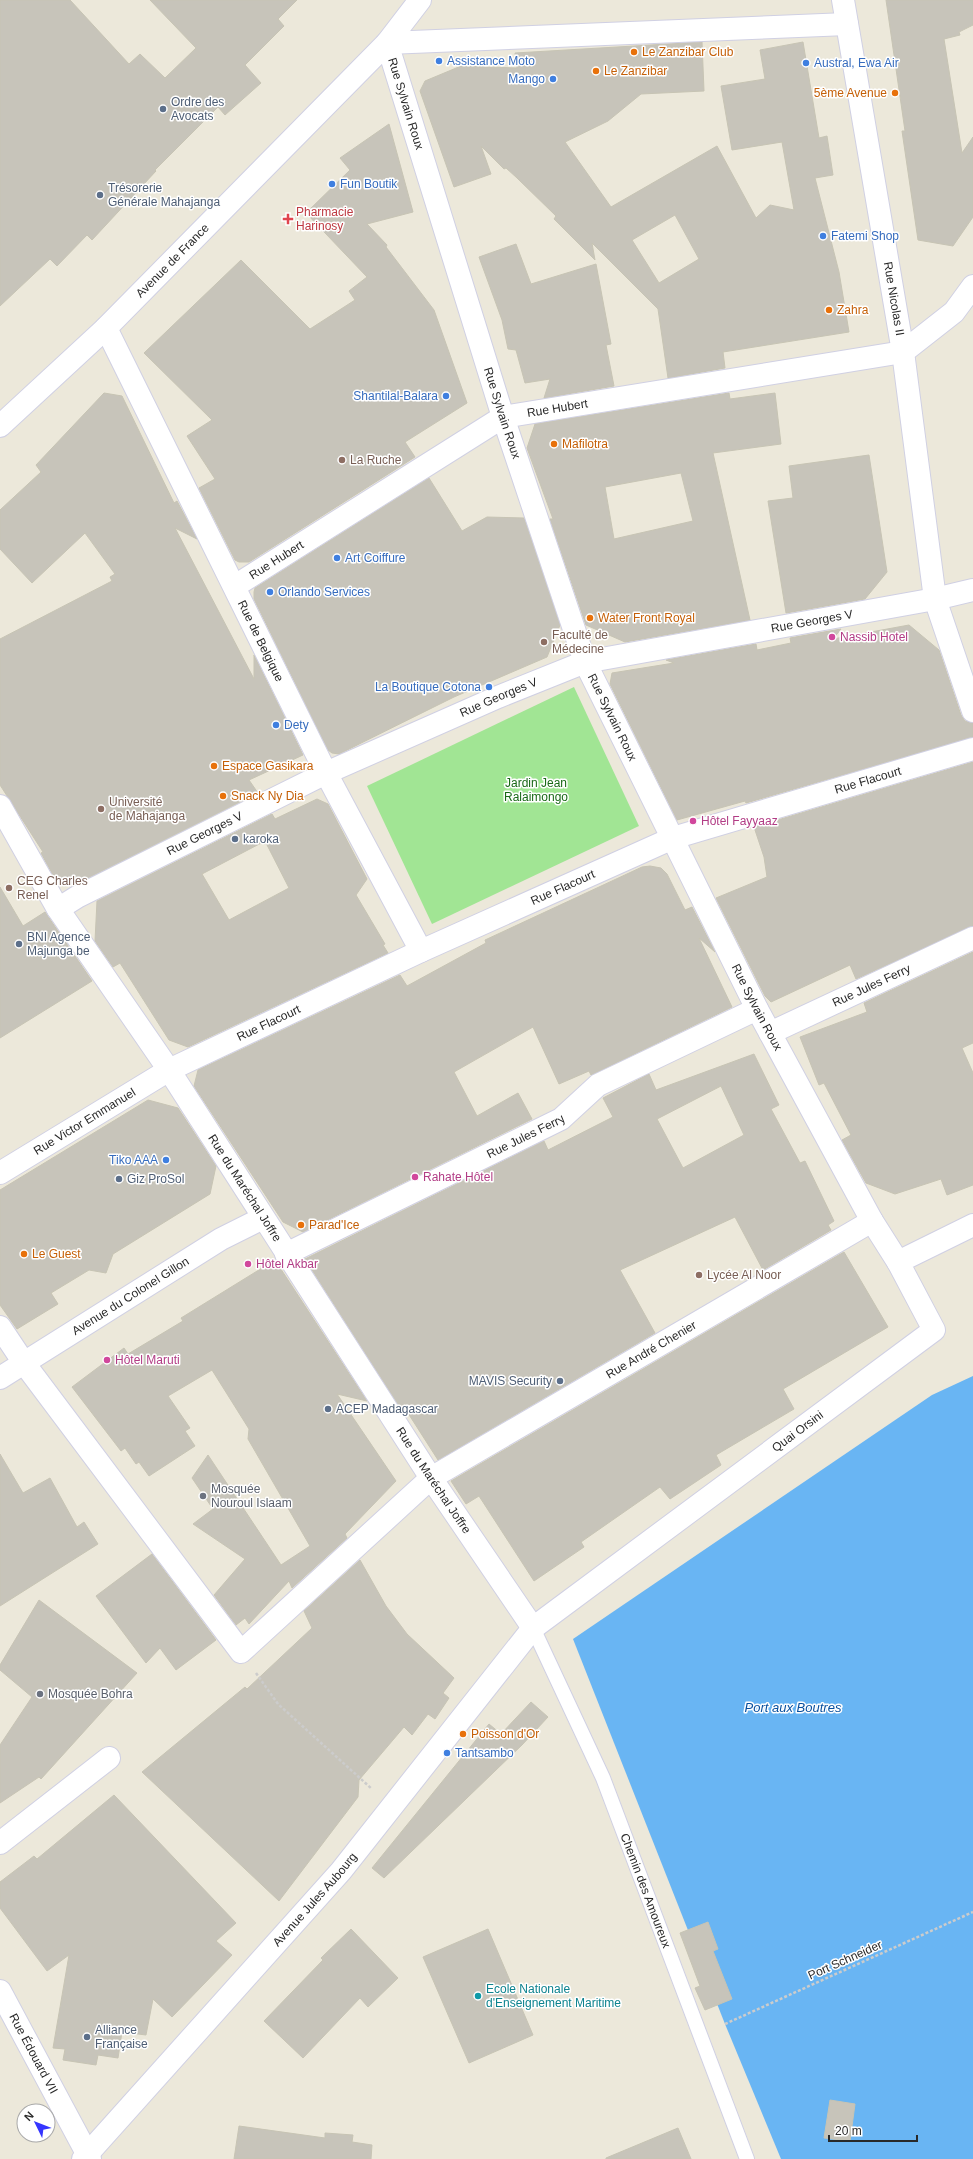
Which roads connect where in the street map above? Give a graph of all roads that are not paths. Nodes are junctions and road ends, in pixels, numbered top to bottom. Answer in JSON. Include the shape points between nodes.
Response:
{"nodes":[{"id":1,"x":420,"y":0,"type":"edge"},
{"id":2,"x":843,"y":0,"type":"edge"},
{"id":3,"x":847,"y":24,"type":"junction"},
{"id":4,"x":388,"y":43,"type":"junction"},
{"id":5,"x":973,"y":286,"type":"edge"},
{"id":6,"x":106,"y":328,"type":"junction"},
{"id":7,"x":903,"y":352,"type":"junction"},
{"id":8,"x":503,"y":416,"type":"junction"},
{"id":9,"x":0,"y":426,"type":"edge"},
{"id":10,"x":235,"y":586,"type":"junction"},
{"id":11,"x":973,"y":590,"type":"edge"},
{"id":12,"x":936,"y":598,"type":"junction"},
{"id":13,"x":585,"y":662,"type":"junction"},
{"id":14,"x":973,"y":711,"type":"edge"},
{"id":15,"x":973,"y":749,"type":"edge"},
{"id":16,"x":326,"y":773,"type":"junction"},
{"id":17,"x":0,"y":806,"type":"edge"},
{"id":18,"x":673,"y":838,"type":"junction"},
{"id":19,"x":58,"y":909,"type":"junction"},
{"id":20,"x":973,"y":938,"type":"edge"},
{"id":21,"x":421,"y":951,"type":"junction"},
{"id":22,"x":757,"y":1009,"type":"junction"},
{"id":23,"x":770,"y":1033,"type":"junction"},
{"id":24,"x":169,"y":1070,"type":"junction"},
{"id":25,"x":0,"y":1173,"type":"edge"},
{"id":26,"x":263,"y":1218,"type":"junction"},
{"id":27,"x":872,"y":1220,"type":"junction"},
{"id":28,"x":973,"y":1225,"type":"edge"},
{"id":29,"x":286,"y":1254,"type":"junction"},
{"id":30,"x":898,"y":1262,"type":"junction"},
{"id":31,"x":0,"y":1327,"type":"edge"},
{"id":32,"x":24,"y":1363,"type":"junction"},
{"id":33,"x":0,"y":1378,"type":"edge"},
{"id":34,"x":431,"y":1478,"type":"junction"},
{"id":35,"x":533,"y":1628,"type":"junction"},
{"id":36,"x":109,"y":1758,"type":"dead end"},
{"id":37,"x":0,"y":1843,"type":"edge"},
{"id":38,"x":0,"y":1991,"type":"edge"},
{"id":39,"x":87,"y":2157,"type":"edge"},
{"id":40,"x":747,"y":2159,"type":"edge"}],
"edges":[{"from":1,"to":4,"type":"street","name":"Avenue de France"},
{"from":2,"to":3,"type":"street","name":"Rue Nicolas II"},
{"from":3,"to":4,"type":"street"},
{"from":3,"to":7,"type":"street","name":"Rue Nicolas II"},
{"from":4,"to":6,"type":"street","name":"Avenue de France"},
{"from":4,"to":8,"type":"street","name":"Rue Sylvain Roux"},
{"from":5,"to":7,"type":"street","via":[[954,312]]},
{"from":6,"to":9,"type":"street","name":"Avenue de France"},
{"from":6,"to":10,"type":"street","name":"Rue de Belgique"},
{"from":7,"to":8,"type":"street","name":"Rue Hubert"},
{"from":7,"to":12,"type":"street","name":"Rue Nicolas II"},
{"from":8,"to":10,"type":"street","name":"Rue Hubert"},
{"from":8,"to":13,"type":"street","name":"Rue Sylvain Roux"},
{"from":10,"to":16,"type":"street","name":"Rue de Belgique"},
{"from":11,"to":12,"type":"street","name":"Rue Georges V"},
{"from":12,"to":13,"type":"street","name":"Rue Georges V"},
{"from":12,"to":14,"type":"street","name":"Rue Nicolas II"},
{"from":13,"to":16,"type":"street","name":"Rue Georges V","via":[[498,697]]},
{"from":13,"to":18,"type":"street","name":"Rue Sylvain Roux"},
{"from":15,"to":18,"type":"street","name":"Rue Flacourt"},
{"from":16,"to":19,"type":"street","name":"Rue Georges V"},
{"from":16,"to":21,"type":"street","name":"Rue de Belgique"},
{"from":17,"to":19,"type":"street","name":"Rue du Maréchal Joffre"},
{"from":18,"to":21,"type":"street","name":"Rue Flacourt"},
{"from":18,"to":22,"type":"street","name":"Rue Sylvain Roux"},
{"from":19,"to":24,"type":"street","name":"Rue du Maréchal Joffre"},
{"from":20,"to":23,"type":"street","name":"Rue Jules Ferry"},
{"from":21,"to":24,"type":"street","name":"Rue Flacourt"},
{"from":22,"to":23,"type":"street","name":"Rue Sylvain Roux"},
{"from":22,"to":29,"type":"street","name":"Rue Jules Ferry","via":[[598,1084],[561,1119]]},
{"from":23,"to":27,"type":"street","name":"Rue Sylvain Roux"},
{"from":24,"to":25,"type":"street","name":"Rue Victor Emmanuel"},
{"from":24,"to":26,"type":"street","name":"Rue du Maréchal Joffre"},
{"from":26,"to":29,"type":"street","name":"Rue du Maréchal Joffre"},
{"from":26,"to":32,"type":"street","name":"Avenue du Colonel Gillon","via":[[221,1239]]},
{"from":27,"to":30,"type":"street","name":"Rue Sylvain Roux"},
{"from":27,"to":34,"type":"street","name":"Rue André Chenier"},
{"from":28,"to":30,"type":"street"},
{"from":29,"to":34,"type":"street","name":"Rue du Maréchal Joffre"},
{"from":30,"to":35,"type":"street","name":"Quai Orsini","via":[[934,1330]]},
{"from":31,"to":32,"type":"street"},
{"from":32,"to":33,"type":"street","name":"Avenue du Colonel Gillon"},
{"from":32,"to":34,"type":"street","name":"Rue André Chenier","via":[[241,1652]]},
{"from":34,"to":35,"type":"street","name":"Rue du Maréchal Joffre"},
{"from":35,"to":39,"type":"street","name":"Avenue Jules Aubourg","via":[[341,1871]]},
{"from":35,"to":40,"type":"lane","name":"Chemin des Amoureux","via":[[603,1778]]},
{"from":36,"to":37,"type":"street"},
{"from":38,"to":39,"type":"street","name":"Rue Édouard VII"}]}
